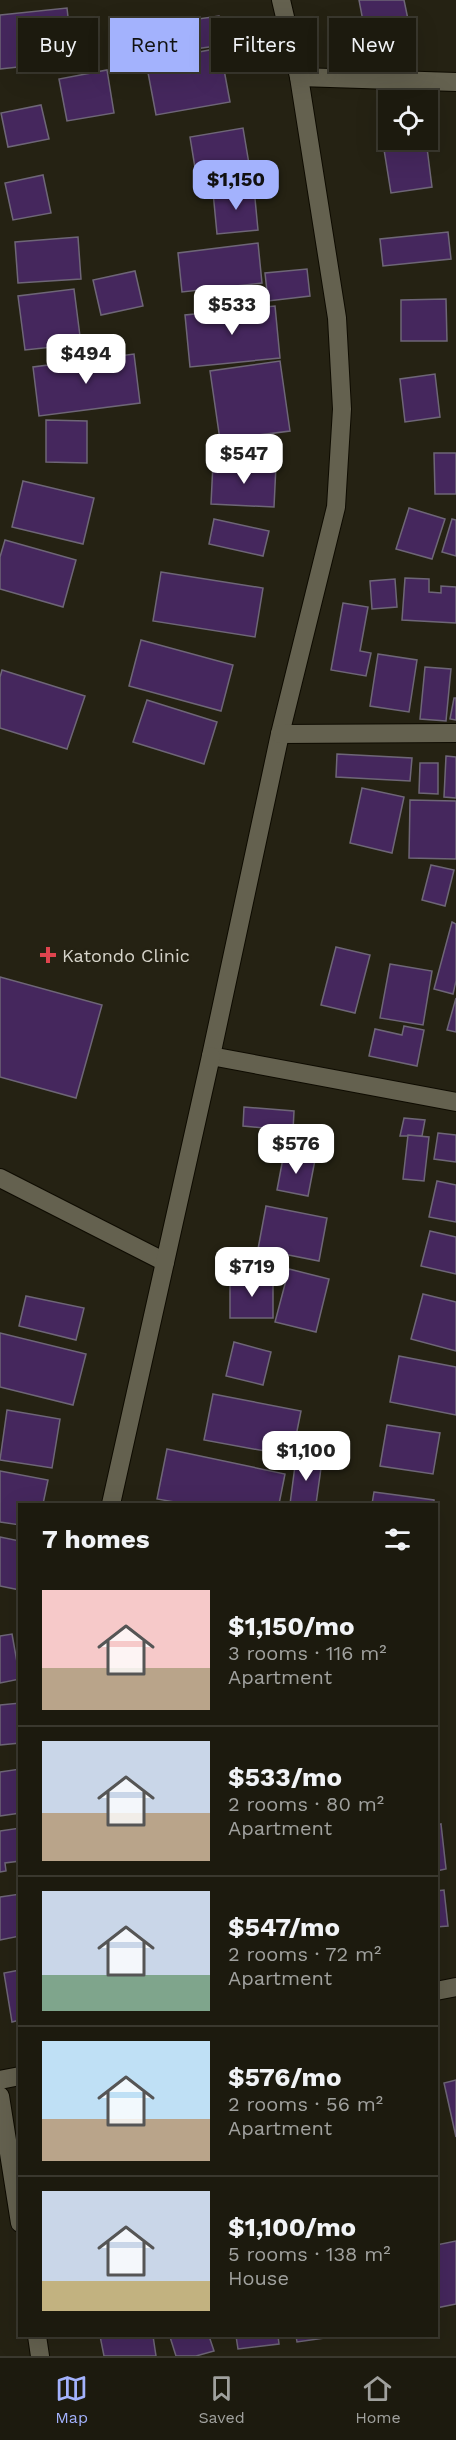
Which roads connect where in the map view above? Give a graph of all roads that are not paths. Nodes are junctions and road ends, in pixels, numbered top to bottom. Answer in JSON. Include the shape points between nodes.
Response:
{"nodes":[{"id":1,"x":281,"y":0,"type":"edge"},
{"id":2,"x":299,"y":77,"type":"junction"},
{"id":3,"x":456,"y":82,"type":"edge"},
{"id":4,"x":456,"y":733,"type":"edge"},
{"id":5,"x":280,"y":734,"type":"junction"},
{"id":6,"x":211,"y":1056,"type":"junction"},
{"id":7,"x":456,"y":1102,"type":"edge"},
{"id":8,"x":0,"y":1178,"type":"edge"},
{"id":9,"x":165,"y":1262,"type":"junction"},
{"id":10,"x":111,"y":1503,"type":"edge"},
{"id":11,"x":456,"y":1987,"type":"edge"},
{"id":12,"x":438,"y":1991,"type":"edge"},
{"id":13,"x":18,"y":2076,"type":"edge"},
{"id":14,"x":0,"y":2080,"type":"edge"},
{"id":15,"x":0,"y":2096,"type":"edge"},
{"id":16,"x":18,"y":2210,"type":"edge"},
{"id":17,"x":37,"y":2337,"type":"edge"},
{"id":18,"x":40,"y":2356,"type":"edge"}],
"edges":[{"from":1,"to":2,"type":"street"},
{"from":2,"to":3,"type":"street"},
{"from":2,"to":5,"type":"street","via":[[336,318],[342,409],[336,507]]},
{"from":4,"to":5,"type":"street"},
{"from":5,"to":6,"type":"street"},
{"from":6,"to":7,"type":"street"},
{"from":6,"to":9,"type":"street"},
{"from":8,"to":9,"type":"street"},
{"from":9,"to":10,"type":"street"},
{"from":11,"to":12,"type":"street"},
{"from":13,"to":14,"type":"street"},
{"from":15,"to":16,"type":"street"},
{"from":17,"to":18,"type":"street"}]}
